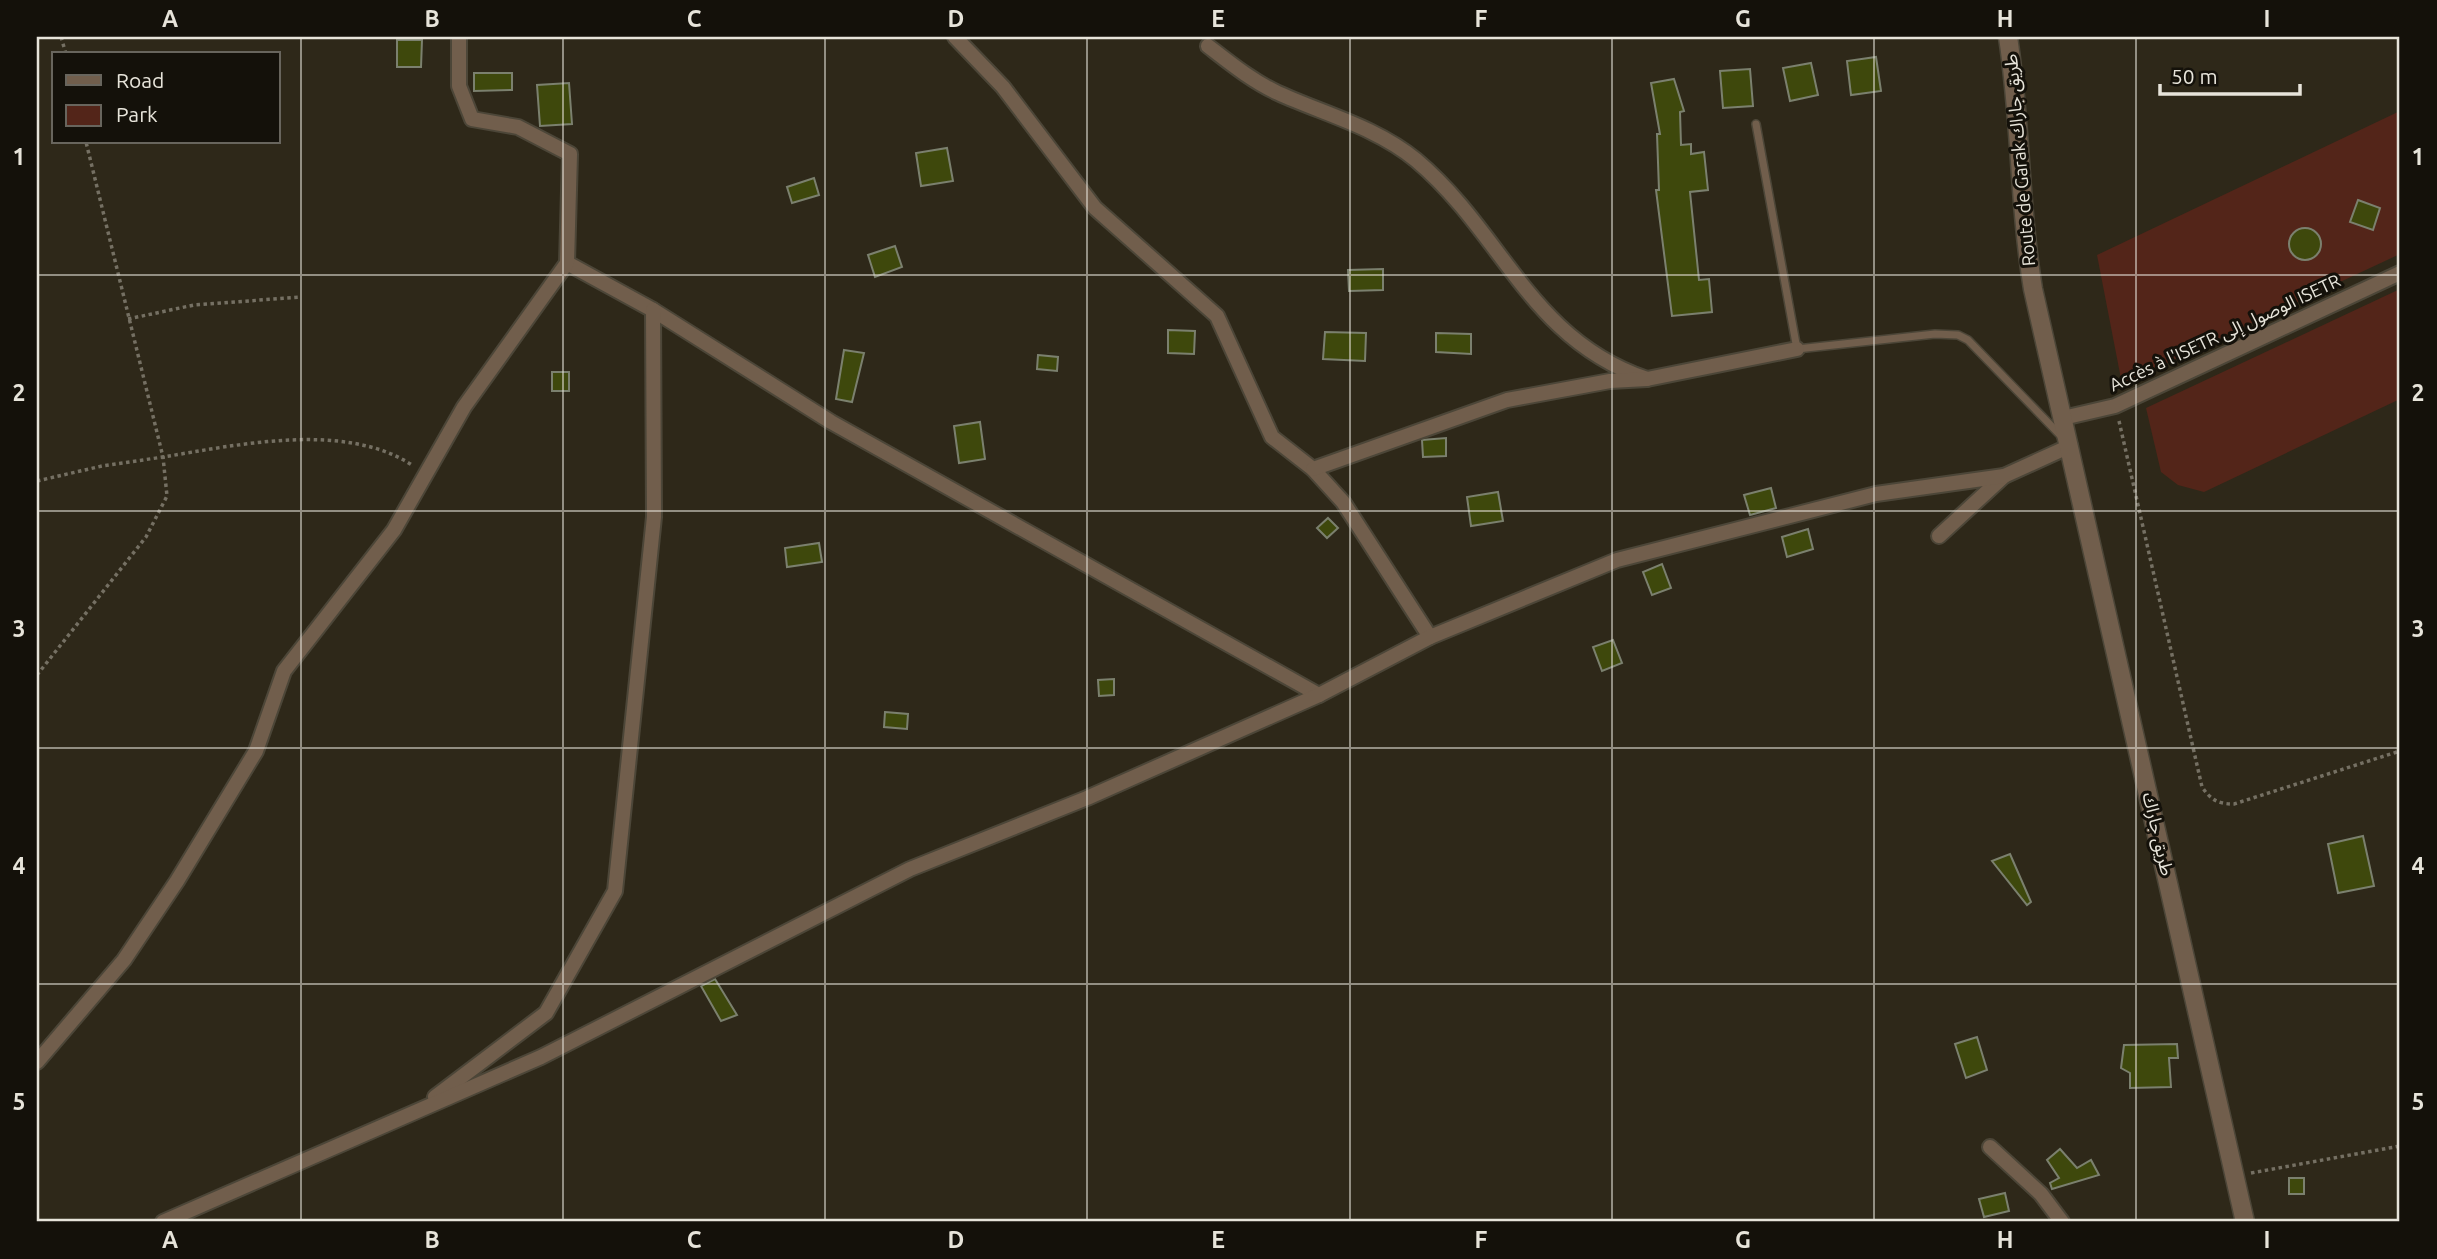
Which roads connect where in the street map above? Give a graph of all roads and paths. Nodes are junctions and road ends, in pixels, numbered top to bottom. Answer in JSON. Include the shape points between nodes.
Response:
{"nodes":[{"id":1,"x":459,"y":37,"type":"edge"},
{"id":2,"x":955,"y":37,"type":"edge"},
{"id":3,"x":2008,"y":37,"type":"edge"},
{"id":4,"x":1208,"y":46,"type":"dead end"},
{"id":5,"x":1756,"y":124,"type":"dead end"},
{"id":6,"x":86,"y":144,"type":"edge"},
{"id":7,"x":567,"y":263,"type":"junction"},
{"id":8,"x":2400,"y":273,"type":"edge"},
{"id":9,"x":301,"y":297,"type":"dead end"},
{"id":10,"x":653,"y":310,"type":"junction"},
{"id":11,"x":128,"y":319,"type":"junction"},
{"id":12,"x":1797,"y":349,"type":"junction"},
{"id":13,"x":1647,"y":379,"type":"junction"},
{"id":14,"x":2115,"y":406,"type":"junction"},
{"id":15,"x":2063,"y":418,"type":"junction"},
{"id":16,"x":2070,"y":446,"type":"junction"},
{"id":17,"x":163,"y":457,"type":"junction"},
{"id":18,"x":1313,"y":470,"type":"junction"},
{"id":19,"x":425,"y":474,"type":"junction"},
{"id":20,"x":2004,"y":476,"type":"junction"},
{"id":21,"x":37,"y":481,"type":"edge"},
{"id":22,"x":1940,"y":536,"type":"dead end"},
{"id":23,"x":1430,"y":637,"type":"junction"},
{"id":24,"x":37,"y":675,"type":"edge"},
{"id":25,"x":1319,"y":695,"type":"junction"},
{"id":26,"x":2400,"y":751,"type":"edge"},
{"id":27,"x":37,"y":1062,"type":"edge"},
{"id":28,"x":414,"y":1112,"type":"junction"},
{"id":29,"x":2400,"y":1146,"type":"edge"},
{"id":30,"x":1990,"y":1147,"type":"dead end"},
{"id":31,"x":2235,"y":1176,"type":"junction"},
{"id":32,"x":163,"y":1222,"type":"edge"},
{"id":33,"x":2062,"y":1222,"type":"edge"},
{"id":34,"x":2245,"y":1222,"type":"edge"}],
"edges":[{"from":1,"to":7,"type":"street","via":[[459,86],[472,119],[519,127],[570,155]]},
{"from":2,"to":18,"type":"street","via":[[1003,87],[1095,208],[1217,316],[1272,437]]},
{"from":3,"to":15,"type":"street","name":"Route de Garak طريق جاراك","via":[[2018,99],[2027,253]]},
{"from":4,"to":13,"type":"street","via":[[1276,92],[1349,120],[1413,158],[1443,185],[1560,329],[1587,351]]},
{"from":5,"to":12,"type":"lane"},
{"from":6,"to":11,"type":"path"},
{"from":7,"to":10,"type":"street"},
{"from":7,"to":19,"type":"street","via":[[464,407]]},
{"from":8,"to":14,"type":"street","name":"Accès à l'ISETR الوصول إلى ISETR"},
{"from":9,"to":11,"type":"path","via":[[206,303]]},
{"from":10,"to":25,"type":"street","via":[[831,422]]},
{"from":10,"to":28,"type":"street","via":[[654,517],[615,891],[546,1013]]},
{"from":11,"to":17,"type":"path"},
{"from":12,"to":13,"type":"street"},
{"from":12,"to":16,"type":"lane","via":[[1958,335],[1977,348]]},
{"from":13,"to":18,"type":"street","via":[[1609,381],[1507,400]]},
{"from":14,"to":15,"type":"street","name":"Accès à l'ISETR الوصول إلى ISETR"},
{"from":14,"to":26,"type":"path","via":[[2203,788],[2209,798],[2234,804]]},
{"from":15,"to":16,"type":"street","name":"Route de Garak طريق جاراك"},
{"from":16,"to":20,"type":"street"},
{"from":16,"to":31,"type":"street","name":"طريق جاراك"},
{"from":17,"to":19,"type":"path","via":[[294,441],[357,443],[392,452]]},
{"from":17,"to":21,"type":"path"},
{"from":17,"to":24,"type":"path","via":[[167,496],[146,537]]},
{"from":18,"to":23,"type":"street","via":[[1343,502]]},
{"from":19,"to":27,"type":"street","via":[[394,530],[284,671],[256,751],[177,881],[124,960]]},
{"from":20,"to":22,"type":"street"},
{"from":20,"to":23,"type":"street","via":[[1875,494],[1617,560]]},
{"from":23,"to":25,"type":"street"},
{"from":25,"to":28,"type":"street","via":[[1087,798],[910,869],[541,1057]]},
{"from":28,"to":32,"type":"street"},
{"from":29,"to":31,"type":"path"},
{"from":30,"to":33,"type":"street","via":[[2041,1194]]},
{"from":31,"to":34,"type":"street","name":"طريق جاراك"}]}
